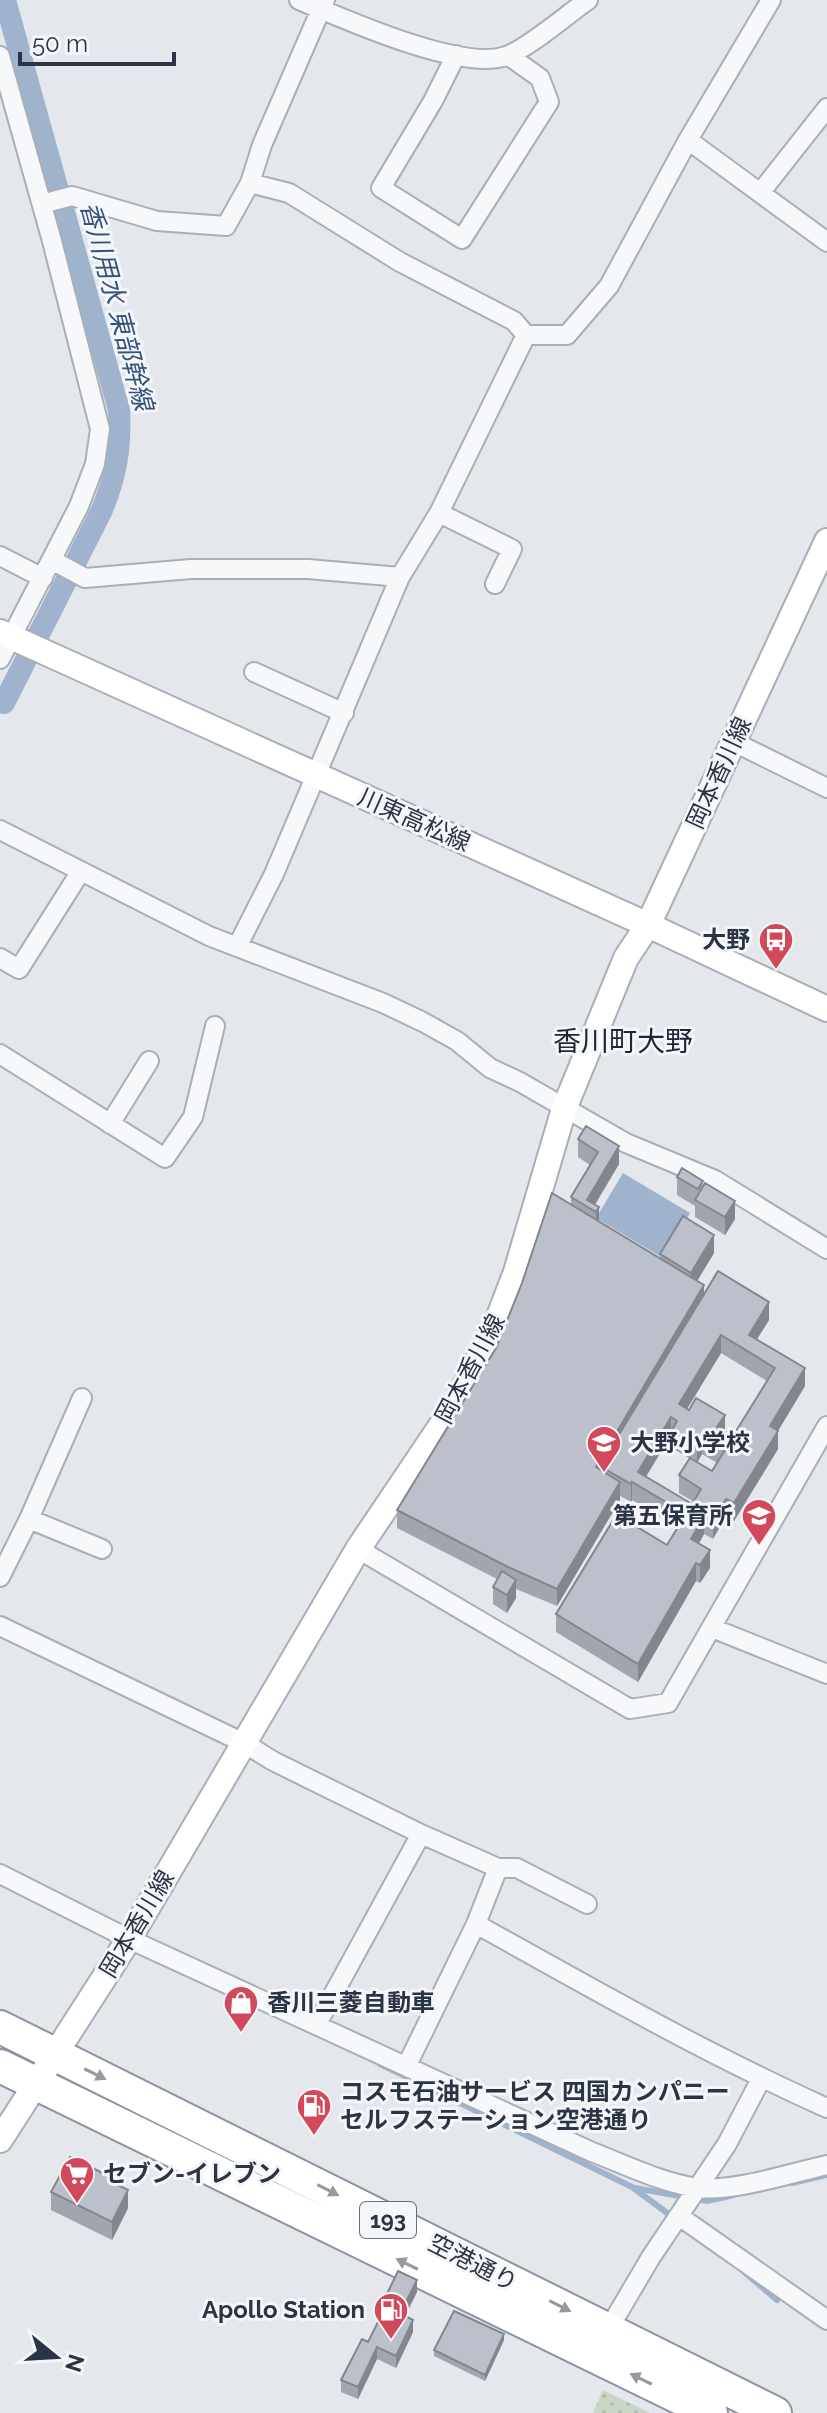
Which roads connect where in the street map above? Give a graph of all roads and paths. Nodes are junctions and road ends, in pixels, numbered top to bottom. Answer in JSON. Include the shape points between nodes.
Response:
{"nodes":[{"id":1,"x":299,"y":0,"type":"edge"},
{"id":2,"x":588,"y":0,"type":"edge"},
{"id":3,"x":771,"y":0,"type":"edge"},
{"id":4,"x":323,"y":4,"type":"edge"},
{"id":5,"x":456,"y":55,"type":"junction"},
{"id":6,"x":0,"y":56,"type":"edge"},
{"id":7,"x":509,"y":56,"type":"junction"},
{"id":8,"x":827,"y":108,"type":"edge"},
{"id":9,"x":688,"y":140,"type":"junction"},
{"id":10,"x":250,"y":183,"type":"junction"},
{"id":11,"x":760,"y":193,"type":"junction"},
{"id":12,"x":42,"y":204,"type":"junction"},
{"id":13,"x":827,"y":242,"type":"edge"},
{"id":14,"x":526,"y":335,"type":"junction"},
{"id":15,"x":439,"y":513,"type":"junction"},
{"id":16,"x":827,"y":541,"type":"edge"},
{"id":17,"x":0,"y":556,"type":"edge"},
{"id":18,"x":52,"y":561,"type":"junction"},
{"id":19,"x":400,"y":577,"type":"junction"},
{"id":20,"x":43,"y":578,"type":"junction"},
{"id":21,"x":495,"y":584,"type":"dead end"},
{"id":22,"x":4,"y":643,"type":"edge"},
{"id":23,"x":254,"y":672,"type":"dead end"},
{"id":24,"x":344,"y":713,"type":"junction"},
{"id":25,"x":734,"y":742,"type":"junction"},
{"id":26,"x":315,"y":775,"type":"junction"},
{"id":27,"x":827,"y":788,"type":"edge"},
{"id":28,"x":0,"y":830,"type":"edge"},
{"id":29,"x":81,"y":871,"type":"junction"},
{"id":30,"x":648,"y":925,"type":"junction"},
{"id":31,"x":237,"y":947,"type":"junction"},
{"id":32,"x":0,"y":958,"type":"edge"},
{"id":33,"x":827,"y":1009,"type":"edge"},
{"id":34,"x":215,"y":1026,"type":"dead end"},
{"id":35,"x":0,"y":1054,"type":"edge"},
{"id":36,"x":149,"y":1061,"type":"dead end"},
{"id":37,"x":564,"y":1109,"type":"junction"},
{"id":38,"x":110,"y":1124,"type":"junction"},
{"id":39,"x":827,"y":1249,"type":"edge"},
{"id":40,"x":82,"y":1398,"type":"dead end"},
{"id":41,"x":827,"y":1426,"type":"edge"},
{"id":42,"x":29,"y":1519,"type":"junction"},
{"id":43,"x":102,"y":1549,"type":"dead end"},
{"id":44,"x":358,"y":1549,"type":"junction"},
{"id":45,"x":0,"y":1577,"type":"edge"},
{"id":46,"x":0,"y":1626,"type":"edge"},
{"id":47,"x":712,"y":1628,"type":"junction"},
{"id":48,"x":827,"y":1674,"type":"edge"},
{"id":49,"x":244,"y":1743,"type":"junction"},
{"id":50,"x":421,"y":1834,"type":"junction"},
{"id":51,"x":498,"y":1868,"type":"junction"},
{"id":52,"x":0,"y":1874,"type":"edge"},
{"id":53,"x":587,"y":1904,"type":"dead end"},
{"id":54,"x":476,"y":1924,"type":"junction"},
{"id":55,"x":129,"y":1939,"type":"junction"},
{"id":56,"x":317,"y":2024,"type":"junction"},
{"id":57,"x":0,"y":2027,"type":"edge"},
{"id":58,"x":55,"y":2054,"type":"junction"},
{"id":59,"x":407,"y":2065,"type":"junction"},
{"id":60,"x":0,"y":2066,"type":"edge"},
{"id":61,"x":761,"y":2079,"type":"junction"},
{"id":62,"x":37,"y":2084,"type":"junction"},
{"id":63,"x":827,"y":2108,"type":"edge"},
{"id":64,"x":0,"y":2140,"type":"edge"},
{"id":65,"x":827,"y":2165,"type":"edge"},
{"id":66,"x":697,"y":2188,"type":"junction"},
{"id":67,"x":679,"y":2216,"type":"junction"},
{"id":68,"x":827,"y":2320,"type":"edge"},
{"id":69,"x":608,"y":2330,"type":"junction"},
{"id":70,"x":711,"y":2413,"type":"edge"},
{"id":71,"x":775,"y":2413,"type":"edge"}],
"edges":[{"from":1,"to":4,"type":"street"},
{"from":2,"to":7,"type":"street"},
{"from":3,"to":9,"type":"street"},
{"from":4,"to":5,"type":"street","via":[[400,39]]},
{"from":4,"to":10,"type":"street"},
{"from":5,"to":7,"type":"street","via":[[486,61]]},
{"from":5,"to":7,"type":"street","via":[[381,188],[462,239],[549,102],[540,78]]},
{"from":6,"to":12,"type":"street"},
{"from":8,"to":11,"type":"street"},
{"from":9,"to":11,"type":"street"},
{"from":9,"to":14,"type":"street","via":[[609,286],[567,335]]},
{"from":10,"to":12,"type":"street","via":[[226,226],[157,221],[72,196]]},
{"from":10,"to":14,"type":"street","via":[[289,193],[400,262],[514,321]]},
{"from":11,"to":13,"type":"street"},
{"from":12,"to":18,"type":"street","via":[[100,429],[95,464]]},
{"from":14,"to":15,"type":"street"},
{"from":15,"to":19,"type":"street"},
{"from":15,"to":21,"type":"street","via":[[512,549]]},
{"from":16,"to":25,"type":"main road","name":"岡本香川線"},
{"from":17,"to":20,"type":"street"},
{"from":18,"to":19,"type":"street","via":[[85,578],[220,569]]},
{"from":18,"to":20,"type":"street"},
{"from":19,"to":24,"type":"street"},
{"from":20,"to":22,"type":"street"},
{"from":22,"to":26,"type":"main road","name":"川東高松線"},
{"from":23,"to":24,"type":"street"},
{"from":24,"to":26,"type":"street"},
{"from":25,"to":27,"type":"street"},
{"from":25,"to":30,"type":"main road","name":"岡本香川線"},
{"from":26,"to":30,"type":"main road","name":"川東高松線"},
{"from":26,"to":31,"type":"street"},
{"from":28,"to":29,"type":"street"},
{"from":29,"to":31,"type":"street"},
{"from":29,"to":32,"type":"street","via":[[19,969]]},
{"from":30,"to":33,"type":"main road","name":"川東高松線"},
{"from":30,"to":37,"type":"main road","name":"岡本香川線","via":[[626,958]]},
{"from":31,"to":37,"type":"street","via":[[423,1022]]},
{"from":34,"to":38,"type":"street","via":[[193,1117],[165,1158]]},
{"from":35,"to":38,"type":"street"},
{"from":36,"to":38,"type":"street"},
{"from":37,"to":39,"type":"street","via":[[626,1143],[715,1180]]},
{"from":37,"to":44,"type":"main road","name":"岡本香川線","via":[[496,1324],[457,1402]]},
{"from":40,"to":42,"type":"street"},
{"from":41,"to":47,"type":"street"},
{"from":42,"to":43,"type":"street"},
{"from":42,"to":45,"type":"street"},
{"from":44,"to":47,"type":"street","via":[[630,1709],[668,1703]]},
{"from":44,"to":49,"type":"main road","name":"岡本香川線"},
{"from":46,"to":49,"type":"street"},
{"from":47,"to":48,"type":"street"},
{"from":49,"to":50,"type":"street"},
{"from":49,"to":55,"type":"main road","name":"岡本香川線"},
{"from":50,"to":51,"type":"street"},
{"from":50,"to":56,"type":"street"},
{"from":51,"to":53,"type":"street","via":[[517,1868]]},
{"from":51,"to":54,"type":"street"},
{"from":52,"to":55,"type":"street"},
{"from":54,"to":59,"type":"street"},
{"from":54,"to":61,"type":"street"},
{"from":55,"to":56,"type":"street"},
{"from":55,"to":58,"type":"main road","name":"岡本香川線"},
{"from":56,"to":59,"type":"street"},
{"from":57,"to":58,"type":"highway","name":"空港通り","number":"193"},
{"from":58,"to":62,"type":"main road","name":"岡本香川線"},
{"from":58,"to":69,"type":"highway","name":"空港通り","number":"193","one_way":true},
{"from":59,"to":66,"type":"street","via":[[592,2152]]},
{"from":60,"to":62,"type":"highway","name":"空港通り","number":"193"},
{"from":61,"to":63,"type":"street"},
{"from":61,"to":66,"type":"street"},
{"from":62,"to":64,"type":"main road","name":"岡本香川線"},
{"from":70,"to":62,"type":"highway","name":"空港通り","number":"193","one_way":true},
{"from":65,"to":66,"type":"street","via":[[722,2189]]},
{"from":66,"to":67,"type":"street"},
{"from":67,"to":68,"type":"street"},
{"from":67,"to":69,"type":"street"},
{"from":69,"to":71,"type":"highway","name":"空港通り","number":"193"}]}
